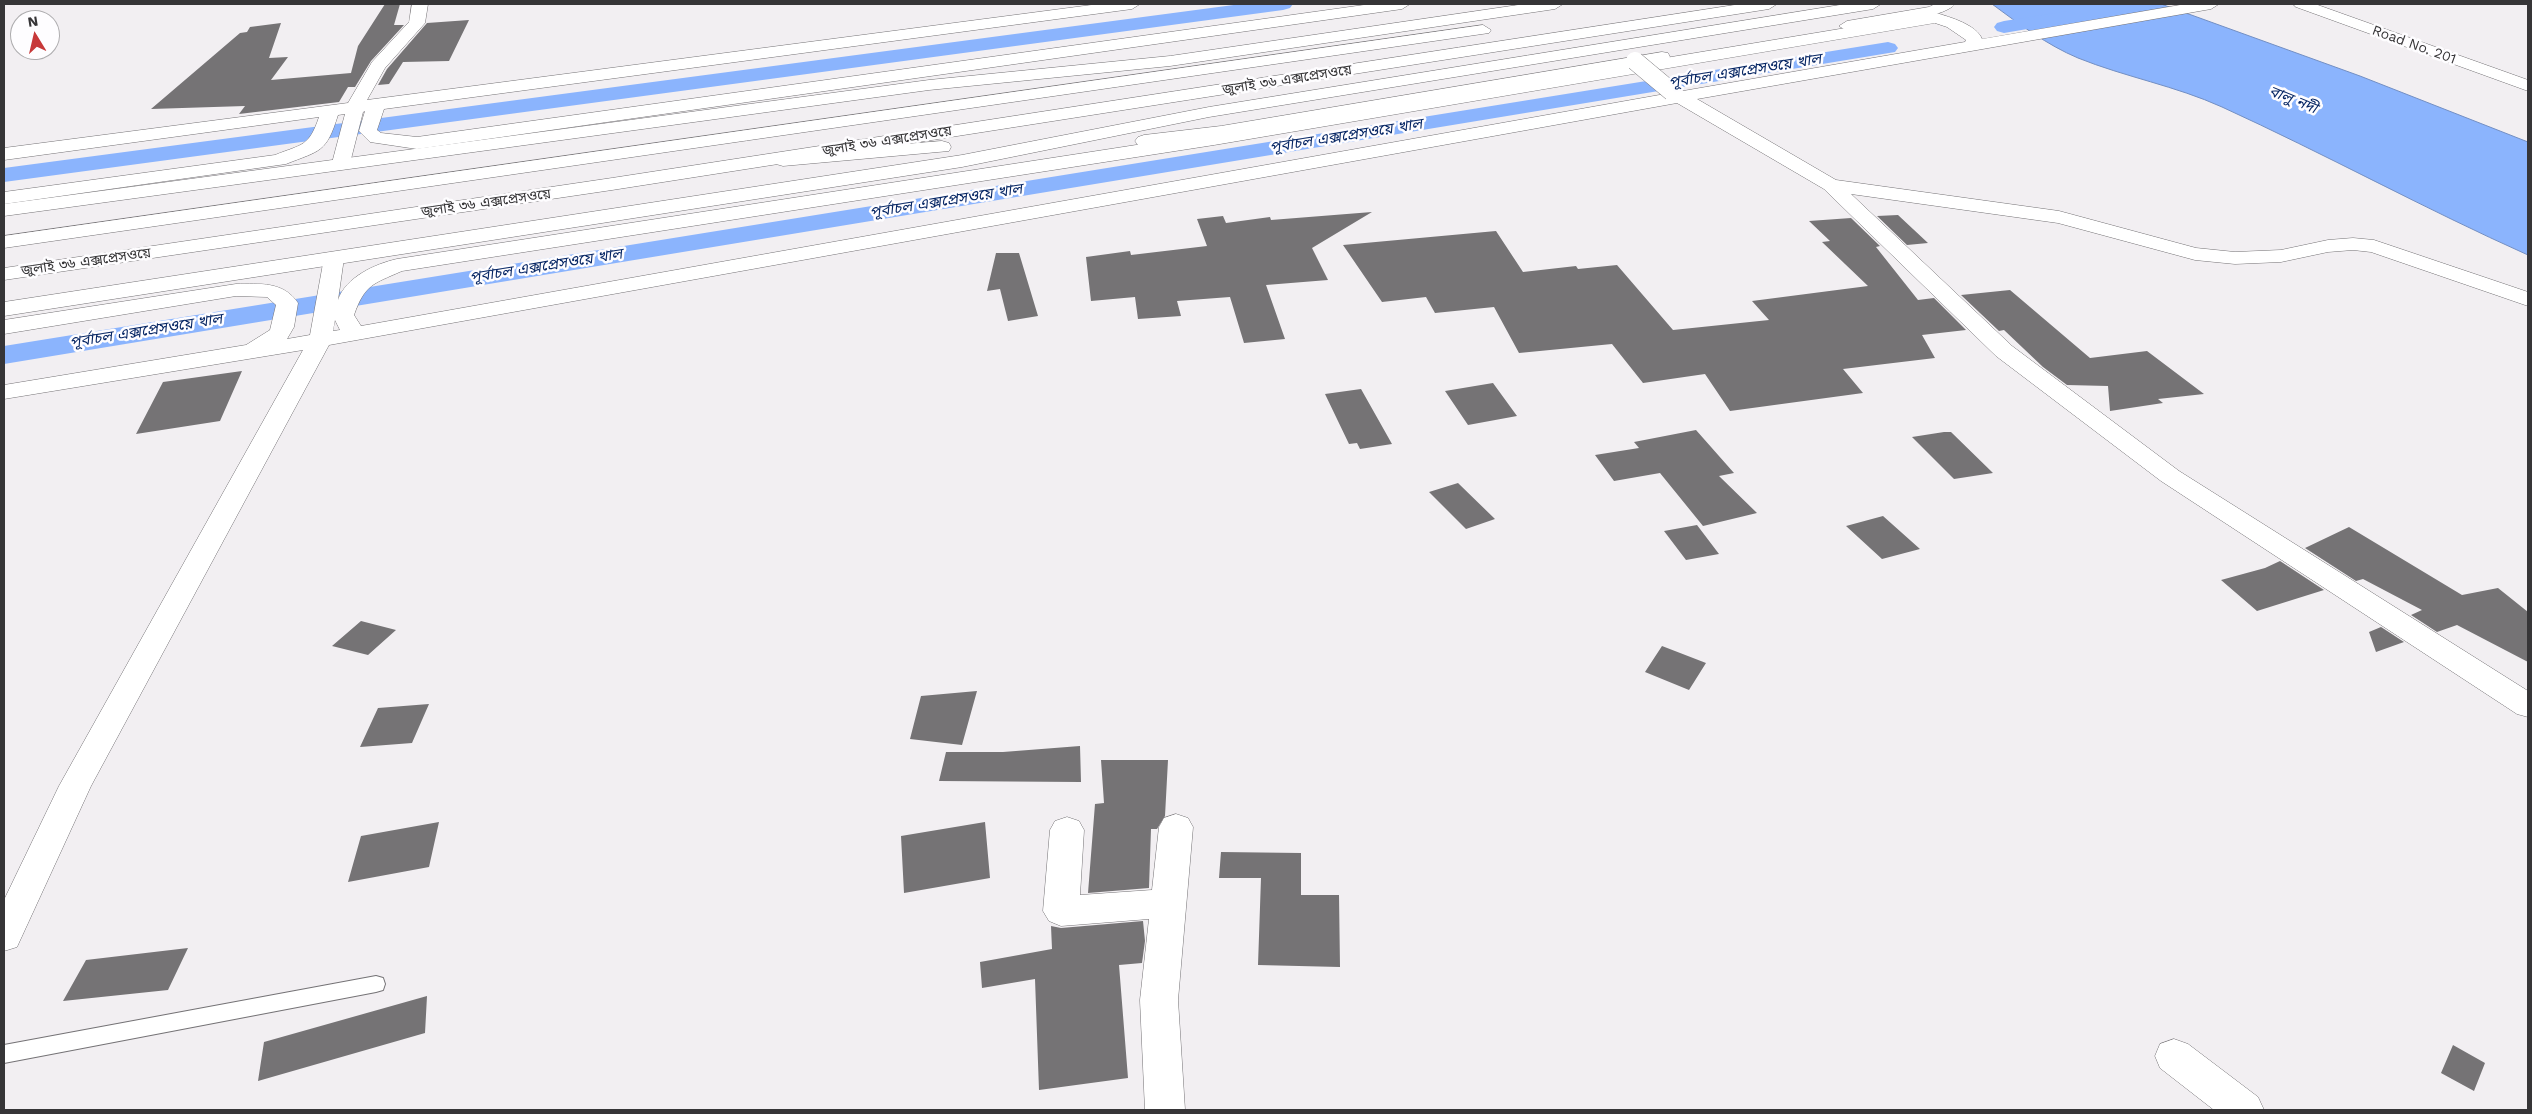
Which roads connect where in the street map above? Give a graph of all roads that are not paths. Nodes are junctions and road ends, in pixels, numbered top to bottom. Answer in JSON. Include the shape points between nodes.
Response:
{"nodes":[{"id":1,"x":420,"y":4,"type":"edge"},
{"id":2,"x":1132,"y":4,"type":"edge"},
{"id":3,"x":1410,"y":4,"type":"edge"},
{"id":4,"x":1556,"y":4,"type":"edge"},
{"id":5,"x":1769,"y":4,"type":"edge"},
{"id":6,"x":1873,"y":4,"type":"edge"},
{"id":7,"x":1947,"y":4,"type":"edge"},
{"id":8,"x":2211,"y":4,"type":"edge"},
{"id":9,"x":2301,"y":4,"type":"edge"},
{"id":10,"x":1563,"y":18,"type":"dead end"},
{"id":11,"x":1976,"y":46,"type":"junction"},
{"id":12,"x":1170,"y":61,"type":"junction"},
{"id":13,"x":1638,"y":64,"type":"junction"},
{"id":14,"x":930,"y":85,"type":"junction"},
{"id":15,"x":2528,"y":86,"type":"edge"},
{"id":16,"x":1676,"y":95,"type":"junction"},
{"id":17,"x":376,"y":106,"type":"junction"},
{"id":18,"x":943,"y":108,"type":"junction"},
{"id":19,"x":355,"y":109,"type":"junction"},
{"id":20,"x":330,"y":112,"type":"junction"},
{"id":21,"x":1112,"y":130,"type":"junction"},
{"id":22,"x":4,"y":154,"type":"edge"},
{"id":23,"x":344,"y":156,"type":"junction"},
{"id":24,"x":962,"y":161,"type":"junction"},
{"id":25,"x":753,"y":162,"type":"junction"},
{"id":26,"x":1831,"y":185,"type":"junction"},
{"id":27,"x":4,"y":198,"type":"edge"},
{"id":28,"x":4,"y":210,"type":"edge"},
{"id":29,"x":4,"y":242,"type":"edge"},
{"id":30,"x":333,"y":266,"type":"junction"},
{"id":31,"x":4,"y":274,"type":"edge"},
{"id":32,"x":2528,"y":299,"type":"edge"},
{"id":33,"x":4,"y":309,"type":"edge"},
{"id":34,"x":4,"y":327,"type":"edge"},
{"id":35,"x":354,"y":334,"type":"junction"},
{"id":36,"x":321,"y":335,"type":"junction"},
{"id":37,"x":239,"y":354,"type":"junction"},
{"id":38,"x":4,"y":392,"type":"edge"},
{"id":39,"x":2528,"y":706,"type":"edge"},
{"id":40,"x":1176,"y":827,"type":"dead end"},
{"id":41,"x":1067,"y":830,"type":"dead end"},
{"id":42,"x":1168,"y":903,"type":"junction"},
{"id":43,"x":4,"y":936,"type":"edge"},
{"id":44,"x":376,"y":984,"type":"dead end"},
{"id":45,"x":4,"y":1054,"type":"edge"},
{"id":46,"x":2174,"y":1056,"type":"dead end"},
{"id":47,"x":1165,"y":1110,"type":"edge"},
{"id":48,"x":2244,"y":1110,"type":"edge"}],
"edges":[{"from":1,"to":19,"type":"main road","via":[[417,23],[378,66]]},
{"from":2,"to":17,"type":"main road"},
{"from":3,"to":14,"type":"main road"},
{"from":3,"to":17,"type":"main road","via":[[417,143],[376,138],[368,131]]},
{"from":4,"to":12,"type":"main road"},
{"from":5,"to":25,"type":"main road","name":"জুলাই ৩৬ এক্সপ্রেসওয়ে"},
{"from":6,"to":21,"type":"main road","via":[[1440,73]]},
{"from":7,"to":13,"type":"main road","via":[[1933,11]]},
{"from":8,"to":11,"type":"main road"},
{"from":9,"to":15,"type":"main road","name":"Road No. 201"},
{"from":10,"to":18,"type":"main road","name":"জুলাই ৩৬ এক্সপ্রেসওয়ে"},
{"from":11,"to":13,"type":"main road","via":[[1974,38],[1953,24],[1936,18]]},
{"from":11,"to":16,"type":"main road"},
{"from":12,"to":14,"type":"main road"},
{"from":12,"to":18,"type":"main road"},
{"from":13,"to":16,"type":"main road","bridge":true},
{"from":13,"to":24,"type":"main road","via":[[1221,131]]},
{"from":13,"to":35,"type":"main road","via":[[1214,139],[397,266],[369,278],[352,291],[343,315]]},
{"from":14,"to":23,"type":"main road"},
{"from":16,"to":26,"type":"main road"},
{"from":16,"to":35,"type":"main road"},
{"from":17,"to":19,"type":"main road"},
{"from":18,"to":29,"type":"main road","name":"জুলাই ৩৬ এক্সপ্রেসওয়ে"},
{"from":19,"to":20,"type":"main road"},
{"from":19,"to":23,"type":"main road"},
{"from":20,"to":22,"type":"main road"},
{"from":20,"to":27,"type":"main road","via":[[321,139],[309,148],[279,160]]},
{"from":21,"to":24,"type":"main road"},
{"from":21,"to":25,"type":"main road","via":[[883,153]]},
{"from":23,"to":28,"type":"main road"},
{"from":24,"to":30,"type":"main road"},
{"from":25,"to":31,"type":"main road","name":"জুলাই ৩৬ এক্সপ্রেসওয়ে"},
{"from":26,"to":32,"type":"main road","via":[[2059,217],[2195,254],[2235,258],[2281,256],[2328,246],[2374,246]]},
{"from":26,"to":39,"type":"main road","via":[[2004,351],[2170,476]]},
{"from":30,"to":33,"type":"main road"},
{"from":30,"to":36,"type":"main road"},
{"from":34,"to":37,"type":"main road","via":[[236,290],[272,291],[287,303],[282,332],[275,340]]},
{"from":35,"to":36,"type":"main road"},
{"from":36,"to":37,"type":"main road"},
{"from":36,"to":43,"type":"main road","via":[[75,786]]},
{"from":37,"to":38,"type":"main road"},
{"from":40,"to":42,"type":"main road"},
{"from":41,"to":42,"type":"main road","via":[[1061,911]]},
{"from":42,"to":47,"type":"main road","via":[[1159,1000]]},
{"from":44,"to":45,"type":"lane"},
{"from":46,"to":48,"type":"main road"}]}
